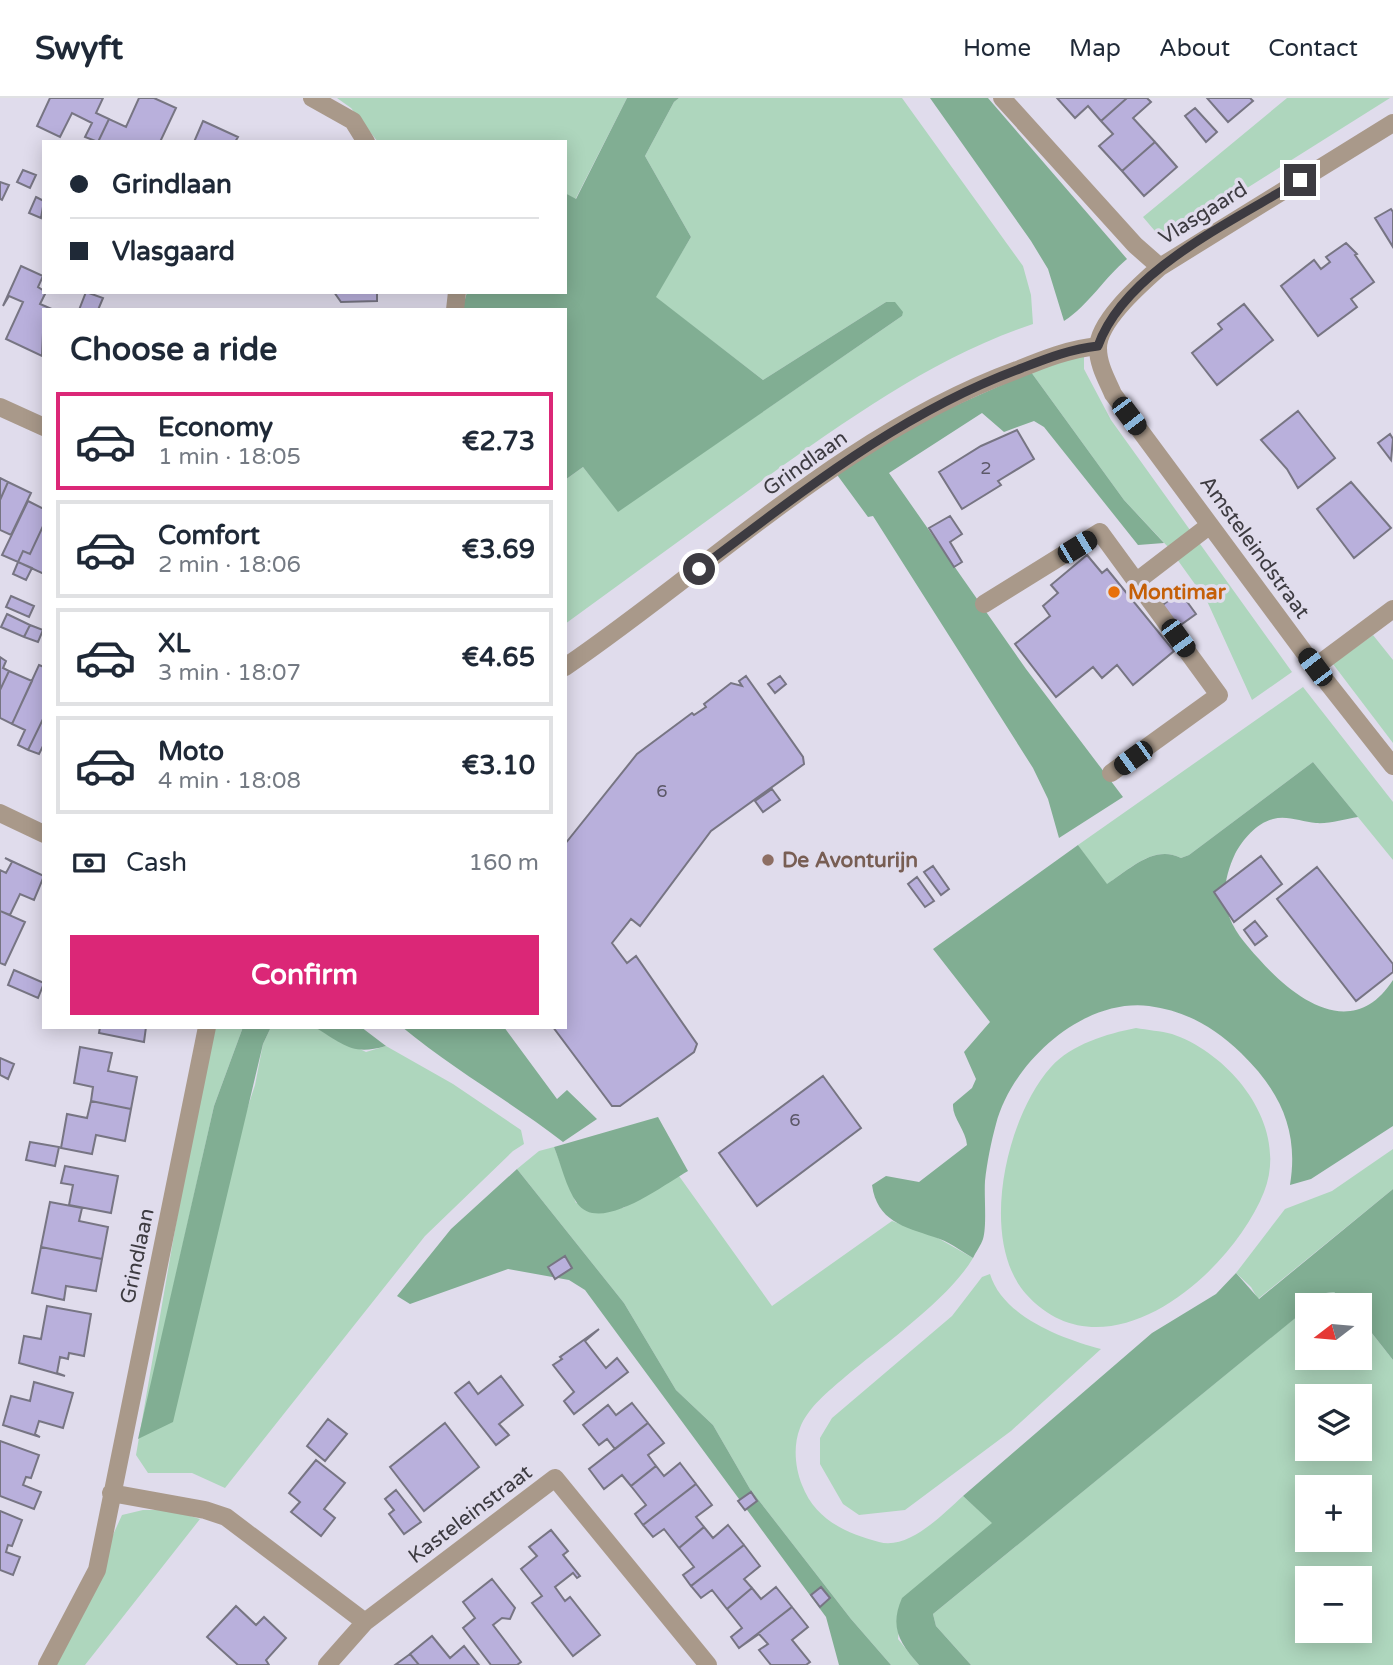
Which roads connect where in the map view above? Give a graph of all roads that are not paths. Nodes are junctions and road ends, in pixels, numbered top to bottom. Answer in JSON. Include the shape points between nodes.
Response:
{"nodes":[{"id":1,"x":312,"y":98,"type":"edge"},
{"id":2,"x":1002,"y":98,"type":"edge"},
{"id":3,"x":1393,"y":122,"type":"edge"},
{"id":4,"x":365,"y":140,"type":"edge"},
{"id":5,"x":1160,"y":267,"type":"junction"},
{"id":6,"x":1098,"y":346,"type":"junction"},
{"id":7,"x":0,"y":407,"type":"edge"},
{"id":8,"x":42,"y":426,"type":"edge"},
{"id":9,"x":1210,"y":525,"type":"junction"},
{"id":10,"x":1137,"y":581,"type":"junction"},
{"id":11,"x":984,"y":604,"type":"dead end"},
{"id":12,"x":1393,"y":609,"type":"edge"},
{"id":13,"x":567,"y":666,"type":"edge"},
{"id":14,"x":1315,"y":667,"type":"junction"},
{"id":15,"x":1393,"y":766,"type":"edge"},
{"id":16,"x":1111,"y":773,"type":"dead end"},
{"id":17,"x":0,"y":813,"type":"edge"},
{"id":18,"x":42,"y":833,"type":"edge"},
{"id":19,"x":207,"y":1029,"type":"edge"},
{"id":20,"x":111,"y":1493,"type":"junction"},
{"id":21,"x":365,"y":1622,"type":"junction"},
{"id":22,"x":47,"y":1665,"type":"edge"},
{"id":23,"x":327,"y":1665,"type":"edge"},
{"id":24,"x":708,"y":1665,"type":"edge"}],
"edges":[{"from":1,"to":4,"type":"street","via":[[352,121]]},
{"from":2,"to":5,"type":"street"},
{"from":3,"to":5,"type":"street","name":"Vlasgaard"},
{"from":5,"to":6,"type":"street","name":"Vlasgaard","via":[[1131,292]]},
{"from":6,"to":9,"type":"street","name":"Amsteleindstraat","via":[[1113,394]]},
{"from":6,"to":13,"type":"street","name":"Grindlaan","via":[[1073,349],[940,401],[831,470]]},
{"from":7,"to":8,"type":"street"},
{"from":9,"to":10,"type":"street"},
{"from":9,"to":14,"type":"street","name":"Amsteleindstraat"},
{"from":10,"to":11,"type":"street","via":[[1100,533]]},
{"from":10,"to":16,"type":"street","via":[[1219,695]]},
{"from":12,"to":14,"type":"street"},
{"from":14,"to":15,"type":"street","name":"Amsteleindstraat"},
{"from":17,"to":18,"type":"street"},
{"from":19,"to":20,"type":"street","name":"Grindlaan"},
{"from":20,"to":21,"type":"street","via":[[226,1517]]},
{"from":20,"to":22,"type":"street","name":"Grindlaan","via":[[97,1570]]},
{"from":21,"to":23,"type":"street","name":"Kasteleinstraat"},
{"from":21,"to":24,"type":"street","name":"Kasteleinstraat","via":[[555,1478]]}]}
